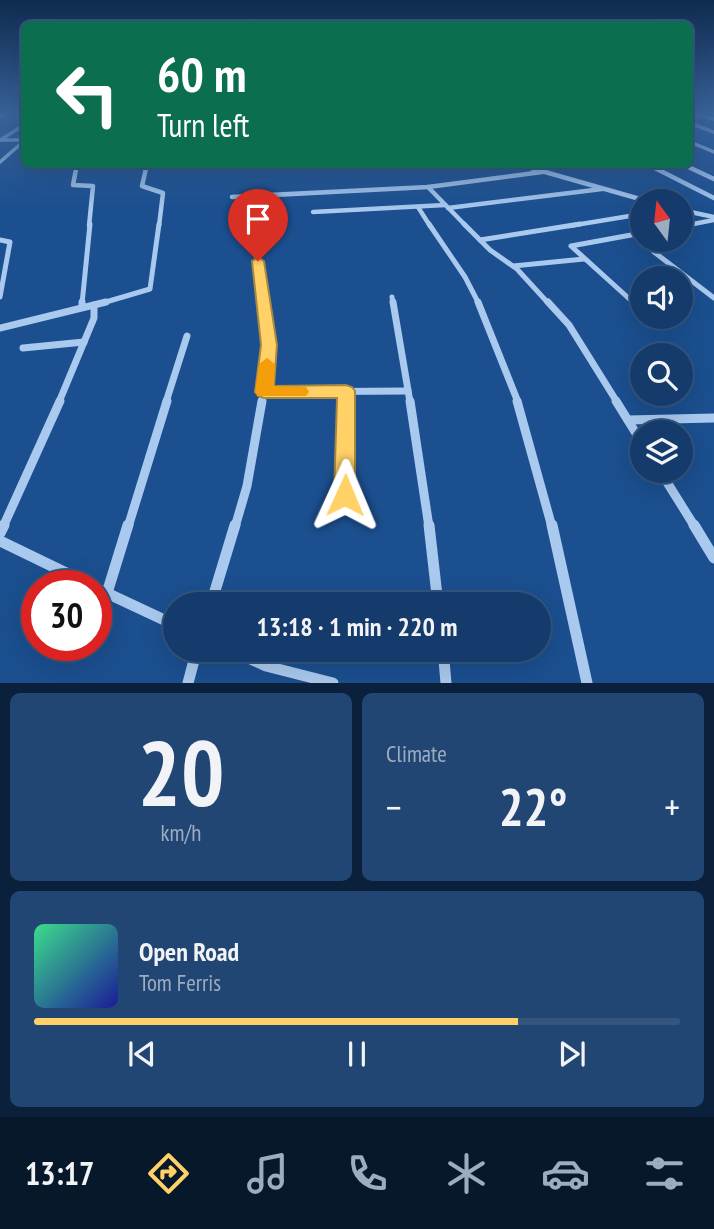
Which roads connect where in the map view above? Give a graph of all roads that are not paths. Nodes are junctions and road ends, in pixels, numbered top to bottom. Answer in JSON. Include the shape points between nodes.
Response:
{"nodes":[{"id":1,"x":18,"y":146,"type":"edge"},
{"id":2,"x":0,"y":162,"type":"edge"},
{"id":3,"x":76,"y":168,"type":"edge"},
{"id":4,"x":145,"y":168,"type":"edge"},
{"id":5,"x":530,"y":168,"type":"edge"},
{"id":6,"x":655,"y":168,"type":"edge"},
{"id":7,"x":691,"y":168,"type":"edge"},
{"id":8,"x":542,"y":172,"type":"junction"},
{"id":9,"x":714,"y":179,"type":"edge"},
{"id":10,"x":428,"y":187,"type":"junction"},
{"id":11,"x":602,"y":189,"type":"junction"},
{"id":12,"x":630,"y":196,"type":"edge"},
{"id":13,"x":232,"y":197,"type":"dead end"},
{"id":14,"x":714,"y":198,"type":"edge"},
{"id":15,"x":447,"y":206,"type":"junction"},
{"id":16,"x":418,"y":207,"type":"junction"},
{"id":17,"x":313,"y":212,"type":"dead end"},
{"id":18,"x":693,"y":213,"type":"edge"},
{"id":19,"x":630,"y":216,"type":"edge"},
{"id":20,"x":714,"y":219,"type":"edge"},
{"id":21,"x":693,"y":223,"type":"edge"},
{"id":22,"x":630,"y":235,"type":"edge"},
{"id":23,"x":0,"y":240,"type":"edge"},
{"id":24,"x":480,"y":240,"type":"junction"},
{"id":25,"x":254,"y":242,"type":"dead end"},
{"id":26,"x":654,"y":252,"type":"dead end"},
{"id":27,"x":584,"y":259,"type":"junction"},
{"id":28,"x":513,"y":266,"type":"junction"},
{"id":29,"x":0,"y":297,"type":"edge"},
{"id":30,"x":392,"y":297,"type":"dead end"},
{"id":31,"x":714,"y":298,"type":"edge"},
{"id":32,"x":630,"y":300,"type":"edge"},
{"id":33,"x":94,"y":304,"type":"junction"},
{"id":34,"x":82,"y":307,"type":"junction"},
{"id":35,"x":0,"y":328,"type":"edge"},
{"id":36,"x":187,"y":336,"type":"dead end"},
{"id":37,"x":84,"y":342,"type":"junction"},
{"id":38,"x":23,"y":348,"type":"dead end"},
{"id":39,"x":346,"y":391,"type":"junction"},
{"id":40,"x":408,"y":391,"type":"junction"},
{"id":41,"x":264,"y":392,"type":"junction"},
{"id":42,"x":714,"y":418,"type":"edge"},
{"id":43,"x":628,"y":420,"type":"junction"},
{"id":44,"x":630,"y":423,"type":"edge"},
{"id":45,"x":667,"y":483,"type":"edge"},
{"id":46,"x":345,"y":495,"type":"dead end"},
{"id":47,"x":0,"y":533,"type":"edge"},
{"id":48,"x":0,"y":541,"type":"edge"},
{"id":49,"x":714,"y":558,"type":"edge"},
{"id":50,"x":60,"y":570,"type":"edge"},
{"id":51,"x":106,"y":570,"type":"edge"},
{"id":52,"x":215,"y":592,"type":"edge"},
{"id":53,"x":437,"y":592,"type":"edge"},
{"id":54,"x":112,"y":595,"type":"edge"},
{"id":55,"x":163,"y":619,"type":"edge"},
{"id":56,"x":194,"y":662,"type":"edge"},
{"id":57,"x":257,"y":662,"type":"edge"},
{"id":58,"x":444,"y":662,"type":"edge"},
{"id":59,"x":188,"y":683,"type":"edge"},
{"id":60,"x":333,"y":683,"type":"edge"},
{"id":61,"x":446,"y":683,"type":"edge"},
{"id":62,"x":587,"y":683,"type":"edge"}],
"edges":[{"from":1,"to":2,"type":"street"},
{"from":3,"to":34,"type":"street","via":[[73,185],[93,186]]},
{"from":4,"to":33,"type":"street","via":[[142,186],[163,193],[150,289]]},
{"from":5,"to":8,"type":"street"},
{"from":6,"to":14,"type":"street"},
{"from":7,"to":9,"type":"street"},
{"from":8,"to":10,"type":"street"},
{"from":8,"to":11,"type":"street"},
{"from":10,"to":13,"type":"street"},
{"from":10,"to":15,"type":"street"},
{"from":11,"to":12,"type":"street"},
{"from":11,"to":15,"type":"street"},
{"from":15,"to":16,"type":"street"},
{"from":15,"to":24,"type":"street"},
{"from":16,"to":17,"type":"street"},
{"from":16,"to":62,"type":"street","via":[[466,278],[506,367],[537,457]]},
{"from":18,"to":20,"type":"street"},
{"from":19,"to":24,"type":"street"},
{"from":20,"to":21,"type":"street"},
{"from":22,"to":27,"type":"street","via":[[571,246]]},
{"from":23,"to":29,"type":"street","via":[[10,242]]},
{"from":24,"to":28,"type":"street"},
{"from":25,"to":41,"type":"street","via":[[269,345]]},
{"from":26,"to":31,"type":"street"},
{"from":27,"to":28,"type":"street"},
{"from":27,"to":32,"type":"street"},
{"from":28,"to":43,"type":"street","via":[[569,325]]},
{"from":30,"to":40,"type":"street"},
{"from":33,"to":34,"type":"street"},
{"from":33,"to":37,"type":"street"},
{"from":34,"to":35,"type":"street"},
{"from":36,"to":51,"type":"street"},
{"from":37,"to":38,"type":"street"},
{"from":37,"to":47,"type":"street"},
{"from":39,"to":40,"type":"street"},
{"from":39,"to":41,"type":"street"},
{"from":39,"to":46,"type":"street"},
{"from":40,"to":53,"type":"street"},
{"from":41,"to":52,"type":"street","via":[[247,486]]},
{"from":42,"to":43,"type":"street"},
{"from":43,"to":44,"type":"street"},
{"from":45,"to":49,"type":"street"},
{"from":48,"to":50,"type":"street"},
{"from":54,"to":55,"type":"street"},
{"from":56,"to":59,"type":"street"},
{"from":57,"to":60,"type":"street"},
{"from":58,"to":61,"type":"street"}]}
